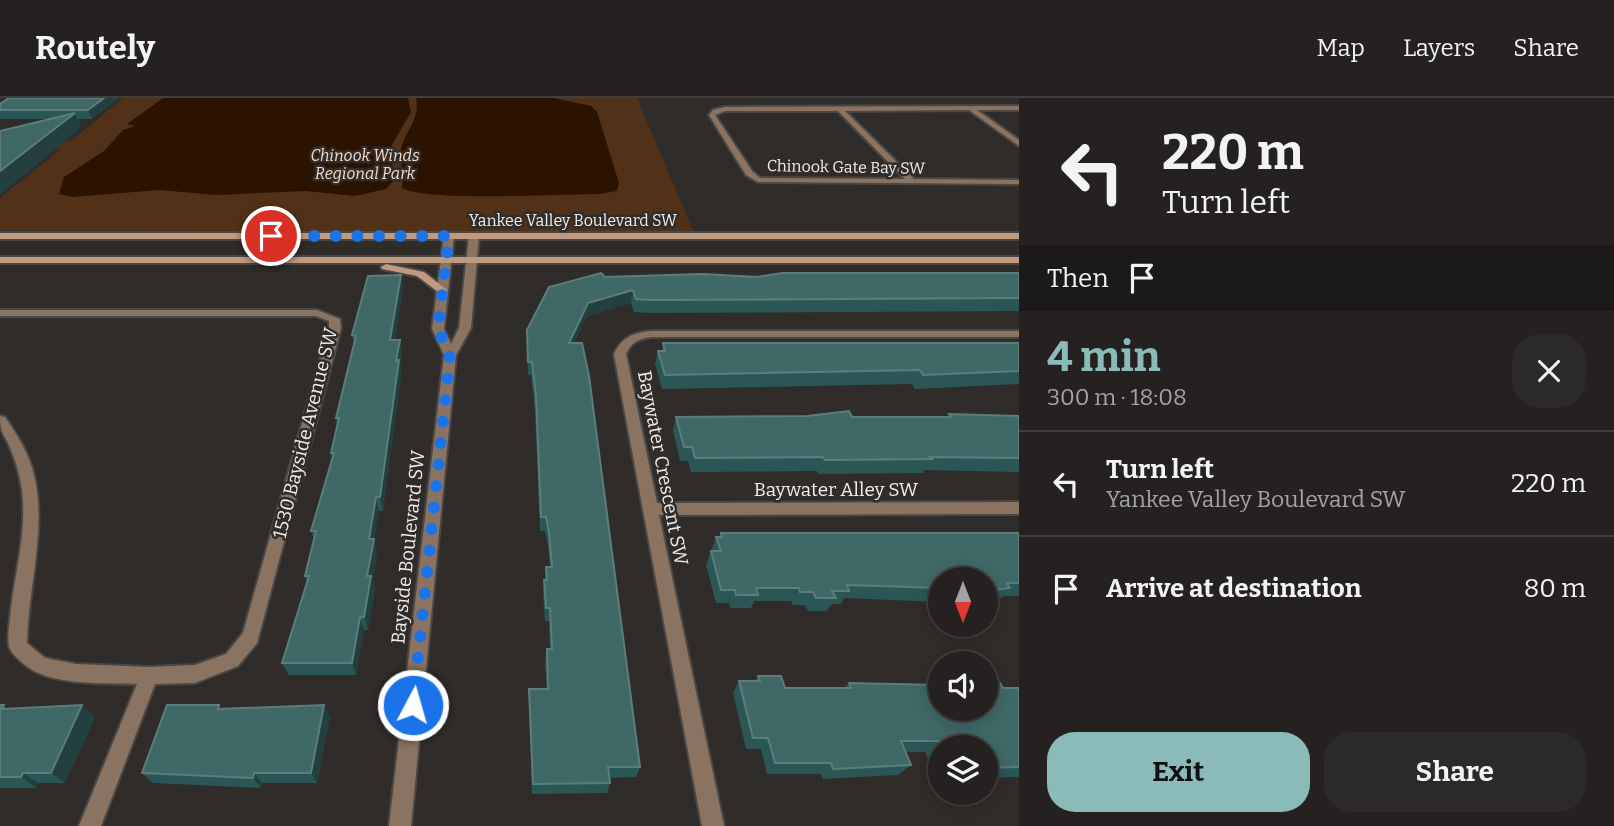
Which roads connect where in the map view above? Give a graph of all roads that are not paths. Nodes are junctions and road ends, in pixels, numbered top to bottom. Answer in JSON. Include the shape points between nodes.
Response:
{"nodes":[{"id":1,"x":970,"y":108,"type":"junction"},
{"id":2,"x":1019,"y":108,"type":"edge"},
{"id":3,"x":840,"y":109,"type":"junction"},
{"id":4,"x":1019,"y":144,"type":"edge"},
{"id":5,"x":913,"y":182,"type":"junction"},
{"id":6,"x":1019,"y":182,"type":"edge"},
{"id":7,"x":0,"y":236,"type":"edge"},
{"id":8,"x":449,"y":236,"type":"junction"},
{"id":9,"x":474,"y":236,"type":"junction"},
{"id":10,"x":1019,"y":236,"type":"edge"},
{"id":11,"x":0,"y":260,"type":"edge"},
{"id":12,"x":309,"y":260,"type":"junction"},
{"id":13,"x":446,"y":260,"type":"junction"},
{"id":14,"x":472,"y":260,"type":"junction"},
{"id":15,"x":1019,"y":260,"type":"edge"},
{"id":16,"x":442,"y":290,"type":"junction"},
{"id":17,"x":0,"y":313,"type":"edge"},
{"id":18,"x":1019,"y":334,"type":"edge"},
{"id":19,"x":450,"y":355,"type":"junction"},
{"id":20,"x":0,"y":420,"type":"edge"},
{"id":21,"x":1019,"y":508,"type":"edge"},
{"id":22,"x":652,"y":509,"type":"junction"},
{"id":23,"x":149,"y":676,"type":"junction"},
{"id":24,"x":90,"y":826,"type":"edge"},
{"id":25,"x":400,"y":826,"type":"edge"},
{"id":26,"x":713,"y":826,"type":"edge"}],
"edges":[{"from":1,"to":2,"type":"street"},
{"from":1,"to":3,"type":"street"},
{"from":1,"to":4,"type":"street"},
{"from":3,"to":5,"type":"street"},
{"from":3,"to":5,"type":"street","name":"Chinook Gate Bay SW","via":[[715,111],[712,115],[758,180]]},
{"from":5,"to":6,"type":"street","name":"Chinook Gate Bay SW"},
{"from":7,"to":8,"type":"main road","name":"Yankee Valley Boulevard SW"},
{"from":8,"to":9,"type":"main road","name":"Yankee Valley Boulevard SW"},
{"from":8,"to":13,"type":"street","name":"Bayside Boulevard SW"},
{"from":9,"to":10,"type":"main road","name":"Yankee Valley Boulevard SW"},
{"from":9,"to":14,"type":"street","name":"Bayside Boulevard SW"},
{"from":11,"to":12,"type":"main road"},
{"from":12,"to":13,"type":"main road"},
{"from":12,"to":16,"type":"main road","via":[[405,270],[426,277]]},
{"from":13,"to":14,"type":"main road"},
{"from":13,"to":16,"type":"street","name":"Bayside Boulevard SW"},
{"from":14,"to":15,"type":"main road"},
{"from":14,"to":19,"type":"street","name":"Bayside Boulevard SW","via":[[465,328]]},
{"from":16,"to":19,"type":"street","name":"Bayside Boulevard SW","via":[[438,329]]},
{"from":17,"to":23,"type":"street","name":"1530 Bayside Avenue SW","via":[[317,313],[334,319],[251,637],[232,660],[195,674]]},
{"from":18,"to":22,"type":"street","name":"Baywater Crescent SW","via":[[652,334],[628,340],[620,354]]},
{"from":19,"to":25,"type":"street","name":"Bayside Boulevard SW"},
{"from":20,"to":23,"type":"street","name":"1530 Bayside Avenue SW","via":[[20,450],[32,507],[17,613],[18,646],[40,665],[76,673]]},
{"from":21,"to":22,"type":"street","name":"Baywater Alley SW"},
{"from":22,"to":26,"type":"street","name":"Baywater Crescent SW"},
{"from":23,"to":24,"type":"street"}]}
